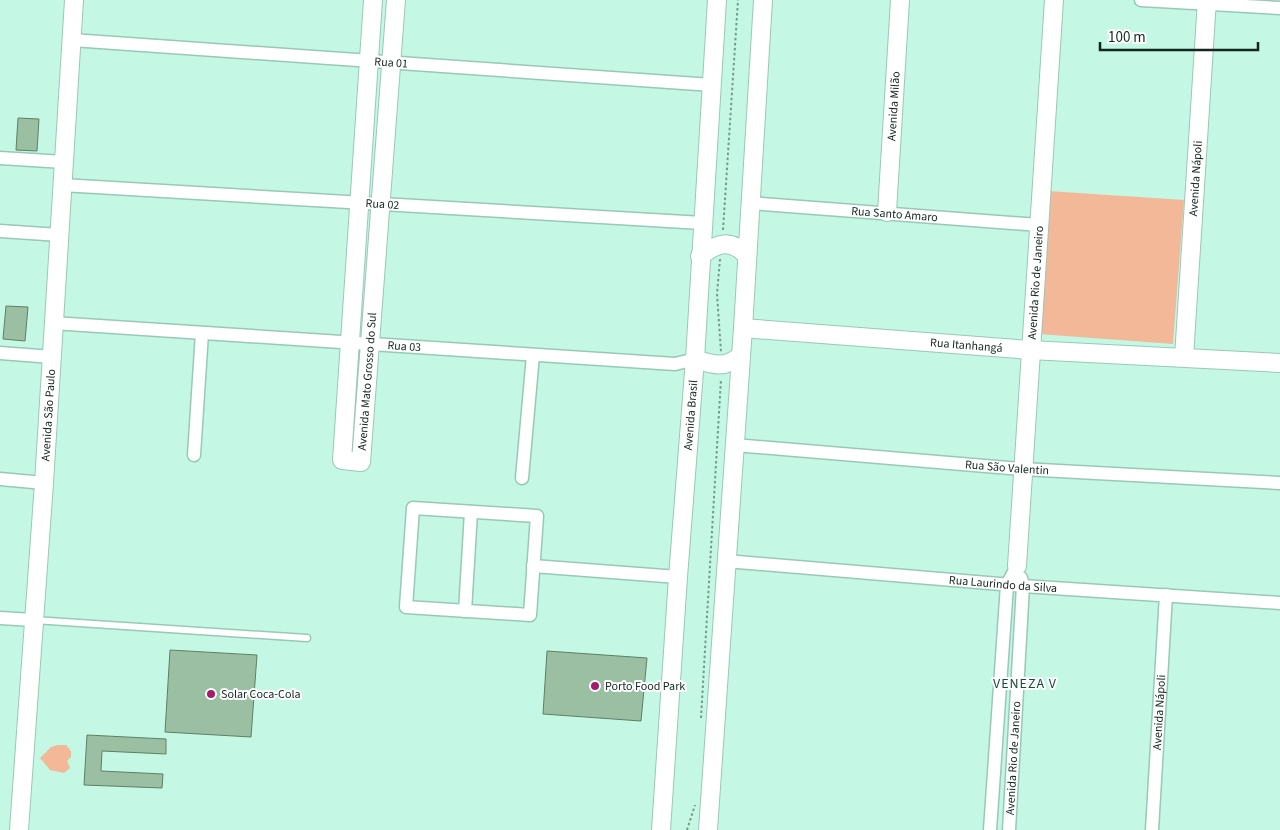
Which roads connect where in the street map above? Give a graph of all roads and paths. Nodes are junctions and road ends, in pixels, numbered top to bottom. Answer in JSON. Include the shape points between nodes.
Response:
{"nodes":[{"id":1,"x":74,"y":0,"type":"edge"},
{"id":2,"x":373,"y":0,"type":"edge"},
{"id":3,"x":396,"y":0,"type":"edge"},
{"id":4,"x":717,"y":0,"type":"edge"},
{"id":5,"x":738,"y":0,"type":"edge"},
{"id":6,"x":763,"y":0,"type":"edge"},
{"id":7,"x":900,"y":0,"type":"edge"},
{"id":8,"x":1054,"y":0,"type":"edge"},
{"id":9,"x":1141,"y":0,"type":"edge"},
{"id":10,"x":1206,"y":2,"type":"edge"},
{"id":11,"x":1280,"y":8,"type":"edge"},
{"id":12,"x":72,"y":40,"type":"junction"},
{"id":13,"x":369,"y":61,"type":"junction"},
{"id":14,"x":392,"y":62,"type":"junction"},
{"id":15,"x":712,"y":85,"type":"junction"},
{"id":16,"x":0,"y":158,"type":"edge"},
{"id":17,"x":64,"y":162,"type":"junction"},
{"id":18,"x":62,"y":185,"type":"junction"},
{"id":19,"x":359,"y":202,"type":"junction"},
{"id":20,"x":750,"y":203,"type":"junction"},
{"id":21,"x":382,"y":204,"type":"junction"},
{"id":22,"x":887,"y":212,"type":"junction"},
{"id":23,"x":702,"y":223,"type":"junction"},
{"id":24,"x":1039,"y":225,"type":"junction"},
{"id":25,"x":0,"y":230,"type":"edge"},
{"id":26,"x":60,"y":235,"type":"junction"},
{"id":27,"x":722,"y":244,"type":"junction"},
{"id":28,"x":700,"y":256,"type":"junction"},
{"id":29,"x":747,"y":256,"type":"junction"},
{"id":30,"x":53,"y":323,"type":"junction"},
{"id":31,"x":743,"y":328,"type":"junction"},
{"id":32,"x":202,"y":333,"type":"junction"},
{"id":33,"x":350,"y":343,"type":"junction"},
{"id":34,"x":370,"y":344,"type":"junction"},
{"id":35,"x":1030,"y":350,"type":"junction"},
{"id":36,"x":0,"y":353,"type":"edge"},
{"id":37,"x":533,"y":355,"type":"junction"},
{"id":38,"x":741,"y":355,"type":"junction"},
{"id":39,"x":52,"y":357,"type":"junction"},
{"id":40,"x":1184,"y":357,"type":"junction"},
{"id":41,"x":695,"y":359,"type":"junction"},
{"id":42,"x":1280,"y":363,"type":"edge"},
{"id":43,"x":722,"y":365,"type":"junction"},
{"id":44,"x":734,"y":445,"type":"junction"},
{"id":45,"x":194,"y":455,"type":"dead end"},
{"id":46,"x":1022,"y":469,"type":"junction"},
{"id":47,"x":522,"y":478,"type":"dead end"},
{"id":48,"x":0,"y":479,"type":"edge"},
{"id":49,"x":44,"y":482,"type":"junction"},
{"id":50,"x":1280,"y":483,"type":"edge"},
{"id":51,"x":470,"y":512,"type":"junction"},
{"id":52,"x":726,"y":562,"type":"junction"},
{"id":53,"x":533,"y":566,"type":"junction"},
{"id":54,"x":1017,"y":566,"type":"junction"},
{"id":55,"x":678,"y":577,"type":"junction"},
{"id":56,"x":1007,"y":585,"type":"junction"},
{"id":57,"x":1023,"y":586,"type":"junction"},
{"id":58,"x":1166,"y":595,"type":"junction"},
{"id":59,"x":1280,"y":603,"type":"edge"},
{"id":60,"x":465,"y":610,"type":"junction"},
{"id":61,"x":0,"y":618,"type":"edge"},
{"id":62,"x":33,"y":620,"type":"junction"},
{"id":63,"x":307,"y":638,"type":"dead end"},
{"id":64,"x":700,"y":723,"type":"dead end"},
{"id":65,"x":696,"y":802,"type":"dead end"},
{"id":66,"x":19,"y":830,"type":"edge"},
{"id":67,"x":661,"y":830,"type":"edge"},
{"id":68,"x":687,"y":830,"type":"edge"},
{"id":69,"x":708,"y":830,"type":"edge"},
{"id":70,"x":990,"y":830,"type":"edge"},
{"id":71,"x":1009,"y":830,"type":"edge"},
{"id":72,"x":1152,"y":830,"type":"edge"}],
"edges":[{"from":1,"to":12,"type":"street","name":"Avenida São Paulo"},
{"from":2,"to":13,"type":"street","name":"Avenida Mato Grosso do Sul"},
{"from":3,"to":14,"type":"street","name":"Avenida Mato Grosso do Sul"},
{"from":4,"to":15,"type":"street","name":"Avenida Brasil"},
{"from":5,"to":27,"type":"path"},
{"from":6,"to":20,"type":"street"},
{"from":7,"to":22,"type":"street","name":"Avenida Milão"},
{"from":8,"to":24,"type":"street","name":"Avenida Rio de Janeiro"},
{"from":9,"to":10,"type":"street"},
{"from":10,"to":11,"type":"street"},
{"from":10,"to":40,"type":"street","name":"Avenida Nápoli"},
{"from":12,"to":13,"type":"street","name":"Rua 01"},
{"from":12,"to":17,"type":"street","name":"Avenida São Paulo"},
{"from":13,"to":14,"type":"street","name":"Rua 01"},
{"from":13,"to":19,"type":"street","name":"Avenida Mato Grosso do Sul"},
{"from":14,"to":15,"type":"street","name":"Rua 01"},
{"from":14,"to":21,"type":"street","name":"Avenida Mato Grosso do Sul"},
{"from":15,"to":23,"type":"street","name":"Avenida Brasil"},
{"from":16,"to":17,"type":"street"},
{"from":17,"to":18,"type":"street","name":"Avenida São Paulo"},
{"from":18,"to":19,"type":"street","name":"Rua 02"},
{"from":18,"to":26,"type":"street","name":"Avenida São Paulo"},
{"from":19,"to":21,"type":"street","name":"Rua 02"},
{"from":19,"to":33,"type":"street","name":"Avenida Mato Grosso do Sul"},
{"from":20,"to":22,"type":"street","name":"Rua Santo Amaro"},
{"from":20,"to":29,"type":"street"},
{"from":21,"to":23,"type":"street","name":"Rua 02"},
{"from":21,"to":34,"type":"street","name":"Avenida Mato Grosso do Sul"},
{"from":22,"to":24,"type":"street","name":"Rua Santo Amaro"},
{"from":23,"to":28,"type":"street","name":"Avenida Brasil"},
{"from":24,"to":35,"type":"street","name":"Avenida Rio de Janeiro"},
{"from":25,"to":26,"type":"street"},
{"from":26,"to":30,"type":"street","name":"Avenida São Paulo"},
{"from":27,"to":28,"type":"street"},
{"from":27,"to":29,"type":"street","via":[[734,245]]},
{"from":27,"to":43,"type":"path","via":[[717,294]]},
{"from":28,"to":41,"type":"street","name":"Avenida Brasil"},
{"from":29,"to":31,"type":"street"},
{"from":30,"to":32,"type":"street","name":"Rua 03"},
{"from":30,"to":39,"type":"street","name":"Avenida São Paulo"},
{"from":31,"to":35,"type":"street","name":"Rua Itanhangá"},
{"from":31,"to":38,"type":"street"},
{"from":32,"to":33,"type":"street","name":"Rua 03"},
{"from":32,"to":45,"type":"street"},
{"from":33,"to":34,"type":"street","name":"Rua 03"},
{"from":33,"to":34,"type":"street","name":"Avenida Mato Grosso do Sul","via":[[342,460],[362,462]]},
{"from":34,"to":37,"type":"street","name":"Rua 03"},
{"from":35,"to":40,"type":"street","name":"Rua Itanhangá"},
{"from":35,"to":46,"type":"street","name":"Avenida Rio de Janeiro"},
{"from":36,"to":39,"type":"street"},
{"from":37,"to":41,"type":"street","name":"Rua 03","via":[[675,364]]},
{"from":37,"to":47,"type":"street"},
{"from":38,"to":43,"type":"street"},
{"from":38,"to":44,"type":"street"},
{"from":39,"to":49,"type":"street","name":"Avenida São Paulo"},
{"from":40,"to":42,"type":"street","name":"Rua Itanhangá"},
{"from":41,"to":43,"type":"street"},
{"from":41,"to":55,"type":"street","name":"Avenida Brasil"},
{"from":43,"to":64,"type":"path"},
{"from":44,"to":46,"type":"street","name":"Rua São Valentin"},
{"from":44,"to":52,"type":"street"},
{"from":46,"to":50,"type":"street","name":"Rua São Valentin"},
{"from":46,"to":54,"type":"street","name":"Avenida Rio de Janeiro"},
{"from":48,"to":49,"type":"street"},
{"from":49,"to":62,"type":"street","name":"Avenida São Paulo"},
{"from":51,"to":53,"type":"street","via":[[536,516]]},
{"from":51,"to":60,"type":"street"},
{"from":51,"to":60,"type":"street","via":[[413,508],[406,607]]},
{"from":52,"to":56,"type":"street","name":"Rua Laurindo da Silva"},
{"from":52,"to":69,"type":"street"},
{"from":53,"to":55,"type":"street"},
{"from":53,"to":60,"type":"street","via":[[530,615]]},
{"from":54,"to":56,"type":"street","name":"Avenida Rio de Janeiro"},
{"from":54,"to":57,"type":"street","name":"Avenida Rio de Janeiro"},
{"from":55,"to":67,"type":"street","name":"Avenida Brasil"},
{"from":56,"to":57,"type":"street","name":"Rua Laurindo da Silva"},
{"from":56,"to":70,"type":"street"},
{"from":57,"to":58,"type":"street","name":"Rua Laurindo da Silva"},
{"from":57,"to":71,"type":"street","name":"Avenida Rio de Janeiro"},
{"from":58,"to":59,"type":"street","name":"Rua Laurindo da Silva"},
{"from":58,"to":72,"type":"street","name":"Avenida Nápoli"},
{"from":61,"to":62,"type":"street"},
{"from":62,"to":63,"type":"lane"},
{"from":62,"to":66,"type":"street","name":"Avenida São Paulo"},
{"from":65,"to":68,"type":"path"}]}
